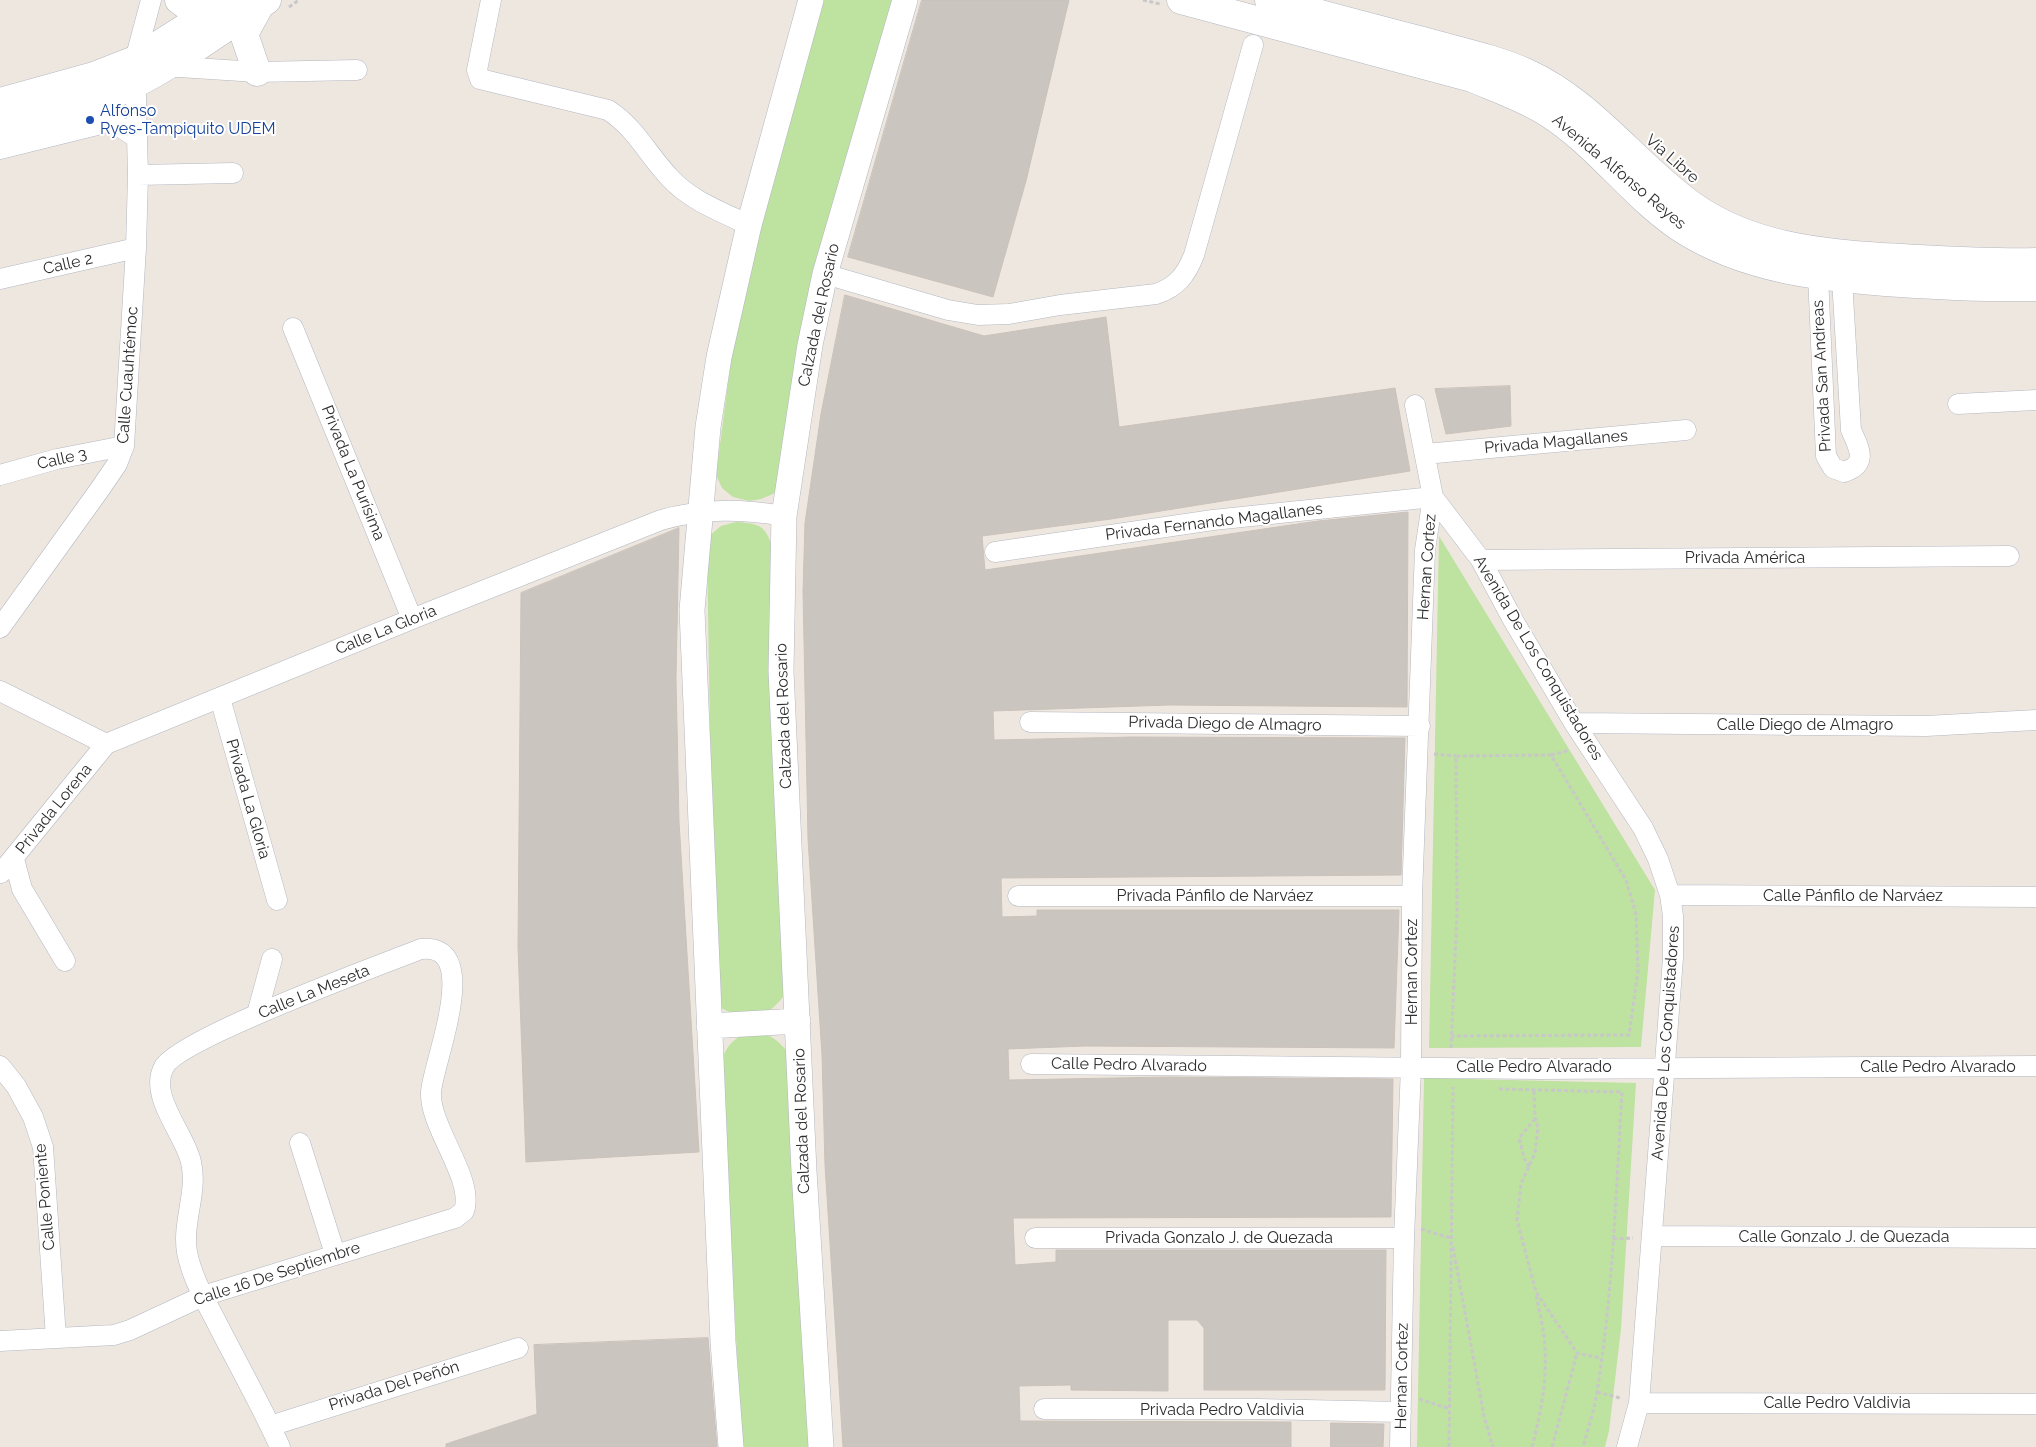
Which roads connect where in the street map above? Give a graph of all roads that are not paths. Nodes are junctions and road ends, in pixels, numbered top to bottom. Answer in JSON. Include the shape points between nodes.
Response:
{"nodes":[{"id":1,"x":151,"y":0,"type":"edge"},
{"id":2,"x":179,"y":0,"type":"edge"},
{"id":3,"x":229,"y":0,"type":"edge"},
{"id":4,"x":491,"y":0,"type":"edge"},
{"id":5,"x":811,"y":0,"type":"edge"},
{"id":6,"x":905,"y":0,"type":"edge"},
{"id":7,"x":1181,"y":0,"type":"edge"},
{"id":8,"x":1269,"y":0,"type":"edge"},
{"id":9,"x":264,"y":2,"type":"edge"},
{"id":10,"x":202,"y":17,"type":"junction"},
{"id":11,"x":1253,"y":45,"type":"dead end"},
{"id":12,"x":163,"y":66,"type":"junction"},
{"id":13,"x":357,"y":70,"type":"dead end"},
{"id":14,"x":135,"y":71,"type":"junction"},
{"id":15,"x":256,"y":72,"type":"junction"},
{"id":16,"x":100,"y":87,"type":"junction"},
{"id":17,"x":0,"y":102,"type":"edge"},
{"id":18,"x":0,"y":128,"type":"edge"},
{"id":19,"x":137,"y":138,"type":"junction"},
{"id":20,"x":0,"y":149,"type":"edge"},
{"id":21,"x":233,"y":173,"type":"dead end"},
{"id":22,"x":138,"y":175,"type":"junction"},
{"id":23,"x":750,"y":225,"type":"junction"},
{"id":24,"x":136,"y":248,"type":"junction"},
{"id":25,"x":2036,"y":262,"type":"edge"},
{"id":26,"x":825,"y":274,"type":"junction"},
{"id":27,"x":1830,"y":277,"type":"junction"},
{"id":28,"x":0,"y":279,"type":"edge"},
{"id":29,"x":2036,"y":286,"type":"edge"},
{"id":30,"x":293,"y":328,"type":"dead end"},
{"id":31,"x":2036,"y":400,"type":"edge"},
{"id":32,"x":1958,"y":404,"type":"dead end"},
{"id":33,"x":1415,"y":405,"type":"dead end"},
{"id":34,"x":1686,"y":430,"type":"dead end"},
{"id":35,"x":124,"y":446,"type":"junction"},
{"id":36,"x":1425,"y":454,"type":"junction"},
{"id":37,"x":0,"y":475,"type":"edge"},
{"id":38,"x":1433,"y":497,"type":"junction"},
{"id":39,"x":702,"y":511,"type":"junction"},
{"id":40,"x":784,"y":516,"type":"junction"},
{"id":41,"x":995,"y":552,"type":"dead end"},
{"id":42,"x":2009,"y":556,"type":"dead end"},
{"id":43,"x":1481,"y":560,"type":"junction"},
{"id":44,"x":412,"y":618,"type":"junction"},
{"id":45,"x":0,"y":628,"type":"edge"},
{"id":46,"x":0,"y":691,"type":"edge"},
{"id":47,"x":220,"y":698,"type":"junction"},
{"id":48,"x":2036,"y":720,"type":"edge"},
{"id":49,"x":1030,"y":722,"type":"dead end"},
{"id":50,"x":1574,"y":723,"type":"junction"},
{"id":51,"x":1420,"y":726,"type":"junction"},
{"id":52,"x":106,"y":744,"type":"junction"},
{"id":53,"x":8,"y":866,"type":"edge"},
{"id":54,"x":1670,"y":895,"type":"junction"},
{"id":55,"x":1018,"y":896,"type":"dead end"},
{"id":56,"x":1412,"y":896,"type":"junction"},
{"id":57,"x":2036,"y":896,"type":"edge"},
{"id":58,"x":277,"y":900,"type":"dead end"},
{"id":59,"x":272,"y":959,"type":"dead end"},
{"id":60,"x":65,"y":961,"type":"dead end"},
{"id":61,"x":257,"y":1014,"type":"junction"},
{"id":62,"x":798,"y":1021,"type":"junction"},
{"id":63,"x":709,"y":1026,"type":"junction"},
{"id":64,"x":1031,"y":1064,"type":"dead end"},
{"id":65,"x":0,"y":1066,"type":"edge"},
{"id":66,"x":2036,"y":1066,"type":"edge"},
{"id":67,"x":1411,"y":1067,"type":"junction"},
{"id":68,"x":1665,"y":1068,"type":"junction"},
{"id":69,"x":300,"y":1143,"type":"dead end"},
{"id":70,"x":464,"y":1210,"type":"joint"},
{"id":71,"x":1404,"y":1231,"type":"junction"},
{"id":72,"x":1653,"y":1236,"type":"junction"},
{"id":73,"x":1035,"y":1238,"type":"dead end"},
{"id":74,"x":2036,"y":1238,"type":"edge"},
{"id":75,"x":335,"y":1254,"type":"junction"},
{"id":76,"x":203,"y":1296,"type":"junction"},
{"id":77,"x":56,"y":1338,"type":"junction"},
{"id":78,"x":0,"y":1342,"type":"edge"},
{"id":79,"x":518,"y":1348,"type":"dead end"},
{"id":80,"x":1639,"y":1402,"type":"junction"},
{"id":81,"x":1401,"y":1403,"type":"junction"},
{"id":82,"x":2036,"y":1404,"type":"edge"},
{"id":83,"x":1044,"y":1409,"type":"dead end"},
{"id":84,"x":270,"y":1426,"type":"junction"},
{"id":85,"x":280,"y":1447,"type":"edge"},
{"id":86,"x":730,"y":1447,"type":"edge"},
{"id":87,"x":821,"y":1447,"type":"edge"},
{"id":88,"x":1400,"y":1447,"type":"edge"},
{"id":89,"x":1627,"y":1447,"type":"edge"}],
"edges":[{"from":1,"to":14,"type":"street","name":"Calle Cuauhtémoc"},
{"from":2,"to":10,"type":"main road"},
{"from":3,"to":10,"type":"main road"},
{"from":4,"to":23,"type":"street","via":[[477,70],[484,82],[608,110],[622,119],[670,179],[691,195]]},
{"from":5,"to":23,"type":"street"},
{"from":6,"to":26,"type":"street","name":"Calzada del Rosario"},
{"from":7,"to":27,"type":"main road","name":"Avenida Alfonso Reyes","via":[[1472,78],[1517,96],[1548,113],[1578,136],[1680,227],[1754,261]]},
{"from":8,"to":25,"type":"main road","name":"Avenida Alfonso Reyes","via":[[1528,73],[1562,92],[1661,181],[1695,207],[1760,239],[1792,247],[1888,257]]},
{"from":9,"to":12,"type":"main road"},
{"from":9,"to":15,"type":"main road","via":[[244,34]]},
{"from":10,"to":14,"type":"main road"},
{"from":11,"to":26,"type":"street","via":[[1194,255],[1181,280],[1170,290],[1009,314],[978,315],[948,310]]},
{"from":12,"to":14,"type":"main road"},
{"from":12,"to":15,"type":"street"},
{"from":13,"to":15,"type":"street"},
{"from":14,"to":16,"type":"main road"},
{"from":14,"to":19,"type":"street","name":"Calle Cuauhtémoc"},
{"from":16,"to":17,"type":"main road"},
{"from":16,"to":18,"type":"main road","via":[[38,119]]},
{"from":19,"to":20,"type":"street","via":[[117,125],[105,123]]},
{"from":19,"to":22,"type":"street","name":"Calle Cuauhtémoc"},
{"from":21,"to":22,"type":"street"},
{"from":22,"to":24,"type":"street","name":"Calle Cuauhtémoc"},
{"from":23,"to":39,"type":"street","via":[[718,357],[708,427]]},
{"from":24,"to":28,"type":"street","name":"Calle 2"},
{"from":24,"to":35,"type":"street","name":"Calle Cuauhtémoc"},
{"from":26,"to":40,"type":"street","name":"Calzada del Rosario","via":[[810,345]]},
{"from":27,"to":27,"type":"street","name":"Privada San Andreas","via":[[1826,456],[1833,468],[1844,472],[1856,466],[1861,452],[1851,430],[1841,303]]},
{"from":27,"to":29,"type":"main road","name":"Avenida Alfonso Reyes","via":[[1931,285]]},
{"from":30,"to":44,"type":"street","name":"Privada La Purísima"},
{"from":31,"to":32,"type":"street"},
{"from":33,"to":36,"type":"street","name":"Avenida De Los Conquistadores"},
{"from":34,"to":36,"type":"street","name":"Privada Magallanes"},
{"from":35,"to":37,"type":"street","name":"Calle 3","via":[[57,459]]},
{"from":35,"to":45,"type":"street","name":"Calle Cuauhtémoc","via":[[117,464],[100,489]]},
{"from":36,"to":38,"type":"street","name":"Avenida De Los Conquistadores"},
{"from":38,"to":41,"type":"street","name":"Privada Fernando Magallanes","via":[[1213,520]]},
{"from":38,"to":43,"type":"street","name":"Avenida De Los Conquistadores"},
{"from":38,"to":51,"type":"street","name":"Hernan Cortez","via":[[1425,550]]},
{"from":39,"to":40,"type":"street","name":"Calle La Gloria","via":[[732,510]]},
{"from":39,"to":44,"type":"street","name":"Calle La Gloria","via":[[634,530]]},
{"from":39,"to":63,"type":"street","via":[[692,610]]},
{"from":40,"to":62,"type":"street","name":"Calzada del Rosario","via":[[781,670]]},
{"from":42,"to":43,"type":"street","name":"Privada América"},
{"from":43,"to":50,"type":"street","name":"Avenida De Los Conquistadores"},
{"from":44,"to":47,"type":"street","name":"Calle La Gloria"},
{"from":46,"to":52,"type":"street"},
{"from":47,"to":52,"type":"street","name":"Calle La Gloria"},
{"from":47,"to":58,"type":"street","name":"Privada La Gloria"},
{"from":48,"to":50,"type":"street","name":"Calle Diego de Almagro","via":[[1926,726]]},
{"from":49,"to":51,"type":"street","name":"Privada Diego de Almagro"},
{"from":50,"to":54,"type":"street","name":"Avenida De Los Conquistadores","via":[[1642,828],[1658,859]]},
{"from":51,"to":56,"type":"street","name":"Hernan Cortez"},
{"from":52,"to":53,"type":"street","name":"Privada Lorena"},
{"from":53,"to":60,"type":"street"},
{"from":54,"to":57,"type":"street","name":"Calle Pánfilo de Narváez"},
{"from":54,"to":68,"type":"street","name":"Avenida De Los Conquistadores","via":[[1673,958]]},
{"from":55,"to":56,"type":"street","name":"Privada Pánfilo de Narváez"},
{"from":56,"to":67,"type":"street","name":"Hernan Cortez"},
{"from":59,"to":61,"type":"street"},
{"from":61,"to":70,"type":"street","name":"Calle La Meseta","via":[[421,949],[431,948],[445,956],[454,979],[443,1047],[431,1093],[433,1108],[466,1193]]},
{"from":61,"to":76,"type":"street","name":"Calle La Meseta","via":[[174,1057],[164,1066],[160,1079],[166,1109],[191,1160],[193,1185],[187,1253]]},
{"from":62,"to":63,"type":"street"},
{"from":62,"to":87,"type":"street","name":"Calzada del Rosario"},
{"from":63,"to":86,"type":"street"},
{"from":64,"to":67,"type":"street","name":"Calle Pedro Alvarado"},
{"from":65,"to":77,"type":"street","name":"Calle Poniente","via":[[16,1086],[33,1117],[43,1147]]},
{"from":66,"to":68,"type":"street","name":"Calle Pedro Alvarado"},
{"from":67,"to":68,"type":"street","name":"Calle Pedro Alvarado"},
{"from":67,"to":71,"type":"street","name":"Hernan Cortez"},
{"from":68,"to":72,"type":"street","name":"Avenida De Los Conquistadores"},
{"from":69,"to":75,"type":"street"},
{"from":70,"to":75,"type":"street","name":"Calle 16 De Septiembre","via":[[455,1218]]},
{"from":71,"to":73,"type":"street","name":"Privada Gonzalo J. de Quezada"},
{"from":71,"to":81,"type":"street","name":"Hernan Cortez"},
{"from":72,"to":74,"type":"street","name":"Calle Gonzalo J. de Quezada"},
{"from":72,"to":80,"type":"street","name":"Avenida De Los Conquistadores"},
{"from":75,"to":76,"type":"street","name":"Calle 16 De Septiembre"},
{"from":76,"to":77,"type":"street","name":"Calle 16 De Septiembre","via":[[114,1335]]},
{"from":76,"to":84,"type":"street","name":"Calle La Meseta"},
{"from":77,"to":78,"type":"street","name":"Calle 16 De Septiembre"},
{"from":79,"to":84,"type":"street","name":"Privada Del Peñón"},
{"from":80,"to":82,"type":"street","name":"Calle Pedro Valdivia"},
{"from":80,"to":89,"type":"street","name":"Avenida De Los Conquistadores"},
{"from":81,"to":83,"type":"street","name":"Privada Pedro Valdivia","via":[[1258,1409]]},
{"from":81,"to":88,"type":"street","name":"Hernan Cortez"},
{"from":84,"to":85,"type":"street","name":"Calle La Meseta"}]}
